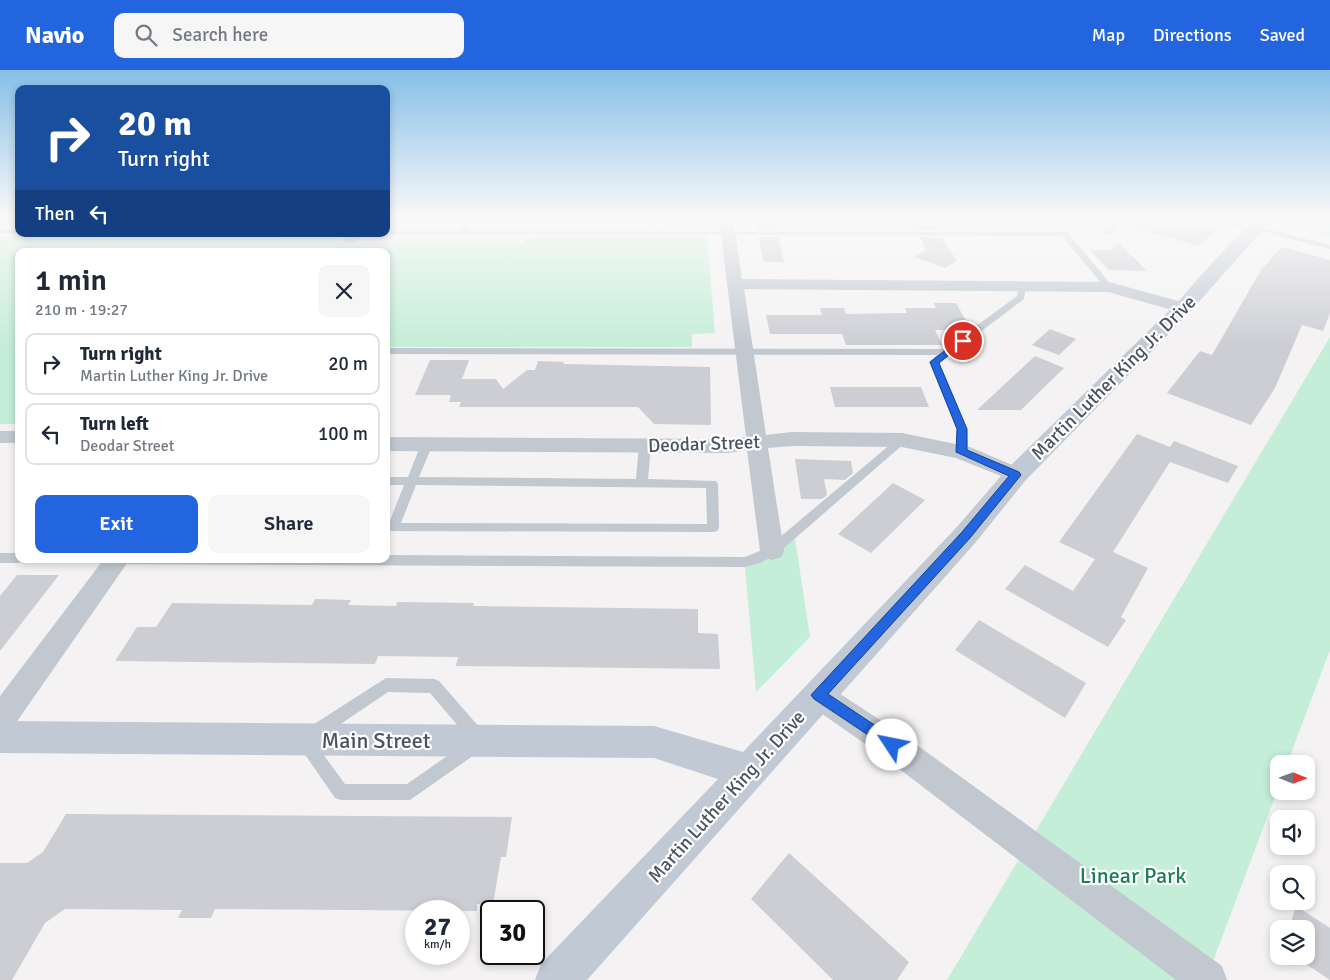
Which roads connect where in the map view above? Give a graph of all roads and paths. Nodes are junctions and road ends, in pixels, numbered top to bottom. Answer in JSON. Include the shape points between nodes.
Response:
{"nodes":[{"id":1,"x":732,"y":260,"type":"edge"},
{"id":2,"x":1086,"y":260,"type":"edge"},
{"id":3,"x":1227,"y":260,"type":"edge"},
{"id":4,"x":735,"y":284,"type":"junction"},
{"id":5,"x":1022,"y":285,"type":"junction"},
{"id":6,"x":1109,"y":287,"type":"junction"},
{"id":7,"x":1184,"y":308,"type":"junction"},
{"id":8,"x":390,"y":351,"type":"edge"},
{"id":9,"x":743,"y":352,"type":"junction"},
{"id":10,"x":948,"y":352,"type":"junction"},
{"id":11,"x":0,"y":437,"type":"edge"},
{"id":12,"x":15,"y":437,"type":"edge"},
{"id":13,"x":902,"y":440,"type":"junction"},
{"id":14,"x":756,"y":443,"type":"junction"},
{"id":15,"x":390,"y":444,"type":"edge"},
{"id":16,"x":426,"y":444,"type":"junction"},
{"id":17,"x":645,"y":445,"type":"junction"},
{"id":18,"x":962,"y":452,"type":"junction"},
{"id":19,"x":1016,"y":475,"type":"junction"},
{"id":20,"x":390,"y":481,"type":"edge"},
{"id":21,"x":412,"y":481,"type":"junction"},
{"id":22,"x":642,"y":483,"type":"junction"},
{"id":23,"x":390,"y":527,"type":"edge"},
{"id":24,"x":772,"y":551,"type":"junction"},
{"id":25,"x":0,"y":558,"type":"edge"},
{"id":26,"x":15,"y":558,"type":"edge"},
{"id":27,"x":390,"y":560,"type":"edge"},
{"id":28,"x":115,"y":563,"type":"edge"},
{"id":29,"x":818,"y":695,"type":"junction"},
{"id":30,"x":0,"y":720,"type":"edge"},
{"id":31,"x":0,"y":737,"type":"edge"},
{"id":32,"x":303,"y":740,"type":"junction"},
{"id":33,"x":481,"y":741,"type":"junction"},
{"id":34,"x":748,"y":771,"type":"junction"},
{"id":35,"x":557,"y":980,"type":"edge"},
{"id":36,"x":1208,"y":980,"type":"edge"}],
"edges":[{"from":1,"to":4,"type":"street"},
{"from":2,"to":6,"type":"lane"},
{"from":3,"to":7,"type":"main road","name":"Martin Luther King Jr. Drive"},
{"from":4,"to":5,"type":"street"},
{"from":4,"to":9,"type":"street"},
{"from":5,"to":6,"type":"street"},
{"from":5,"to":10,"type":"lane","via":[[1021,297]]},
{"from":6,"to":7,"type":"street"},
{"from":7,"to":19,"type":"main road","name":"Martin Luther King Jr. Drive"},
{"from":8,"to":9,"type":"lane"},
{"from":9,"to":10,"type":"lane"},
{"from":9,"to":14,"type":"street"},
{"from":10,"to":18,"type":"lane","via":[[934,362],[962,429]]},
{"from":11,"to":12,"type":"street"},
{"from":13,"to":14,"type":"street","name":"Deodar Street","via":[[792,439]]},
{"from":13,"to":18,"type":"street","name":"Deodar Street"},
{"from":13,"to":24,"type":"lane"},
{"from":14,"to":17,"type":"street","name":"Deodar Street"},
{"from":14,"to":24,"type":"street"},
{"from":15,"to":16,"type":"street","name":"Deodar Street"},
{"from":16,"to":17,"type":"street","name":"Deodar Street"},
{"from":16,"to":21,"type":"lane"},
{"from":17,"to":22,"type":"lane"},
{"from":18,"to":19,"type":"street","name":"Deodar Street"},
{"from":19,"to":29,"type":"main road","name":"Martin Luther King Jr. Drive","via":[[966,535]]},
{"from":20,"to":21,"type":"lane"},
{"from":21,"to":22,"type":"lane"},
{"from":21,"to":23,"type":"lane"},
{"from":22,"to":23,"type":"lane","via":[[712,484],[713,528]]},
{"from":24,"to":27,"type":"lane","via":[[745,562]]},
{"from":25,"to":26,"type":"lane"},
{"from":28,"to":30,"type":"street"},
{"from":29,"to":34,"type":"main road","name":"Martin Luther King Jr. Drive"},
{"from":29,"to":36,"type":"street","via":[[892,745]]},
{"from":31,"to":32,"type":"main road","name":"Main Street"},
{"from":32,"to":33,"type":"main road","name":"Main Street"},
{"from":32,"to":33,"type":"lane","via":[[386,686],[434,686]]},
{"from":32,"to":33,"type":"lane","via":[[341,792],[410,792]]},
{"from":33,"to":34,"type":"main road","name":"Main Street","via":[[654,742]]},
{"from":34,"to":35,"type":"main road","name":"Martin Luther King Jr. Drive"}]}
